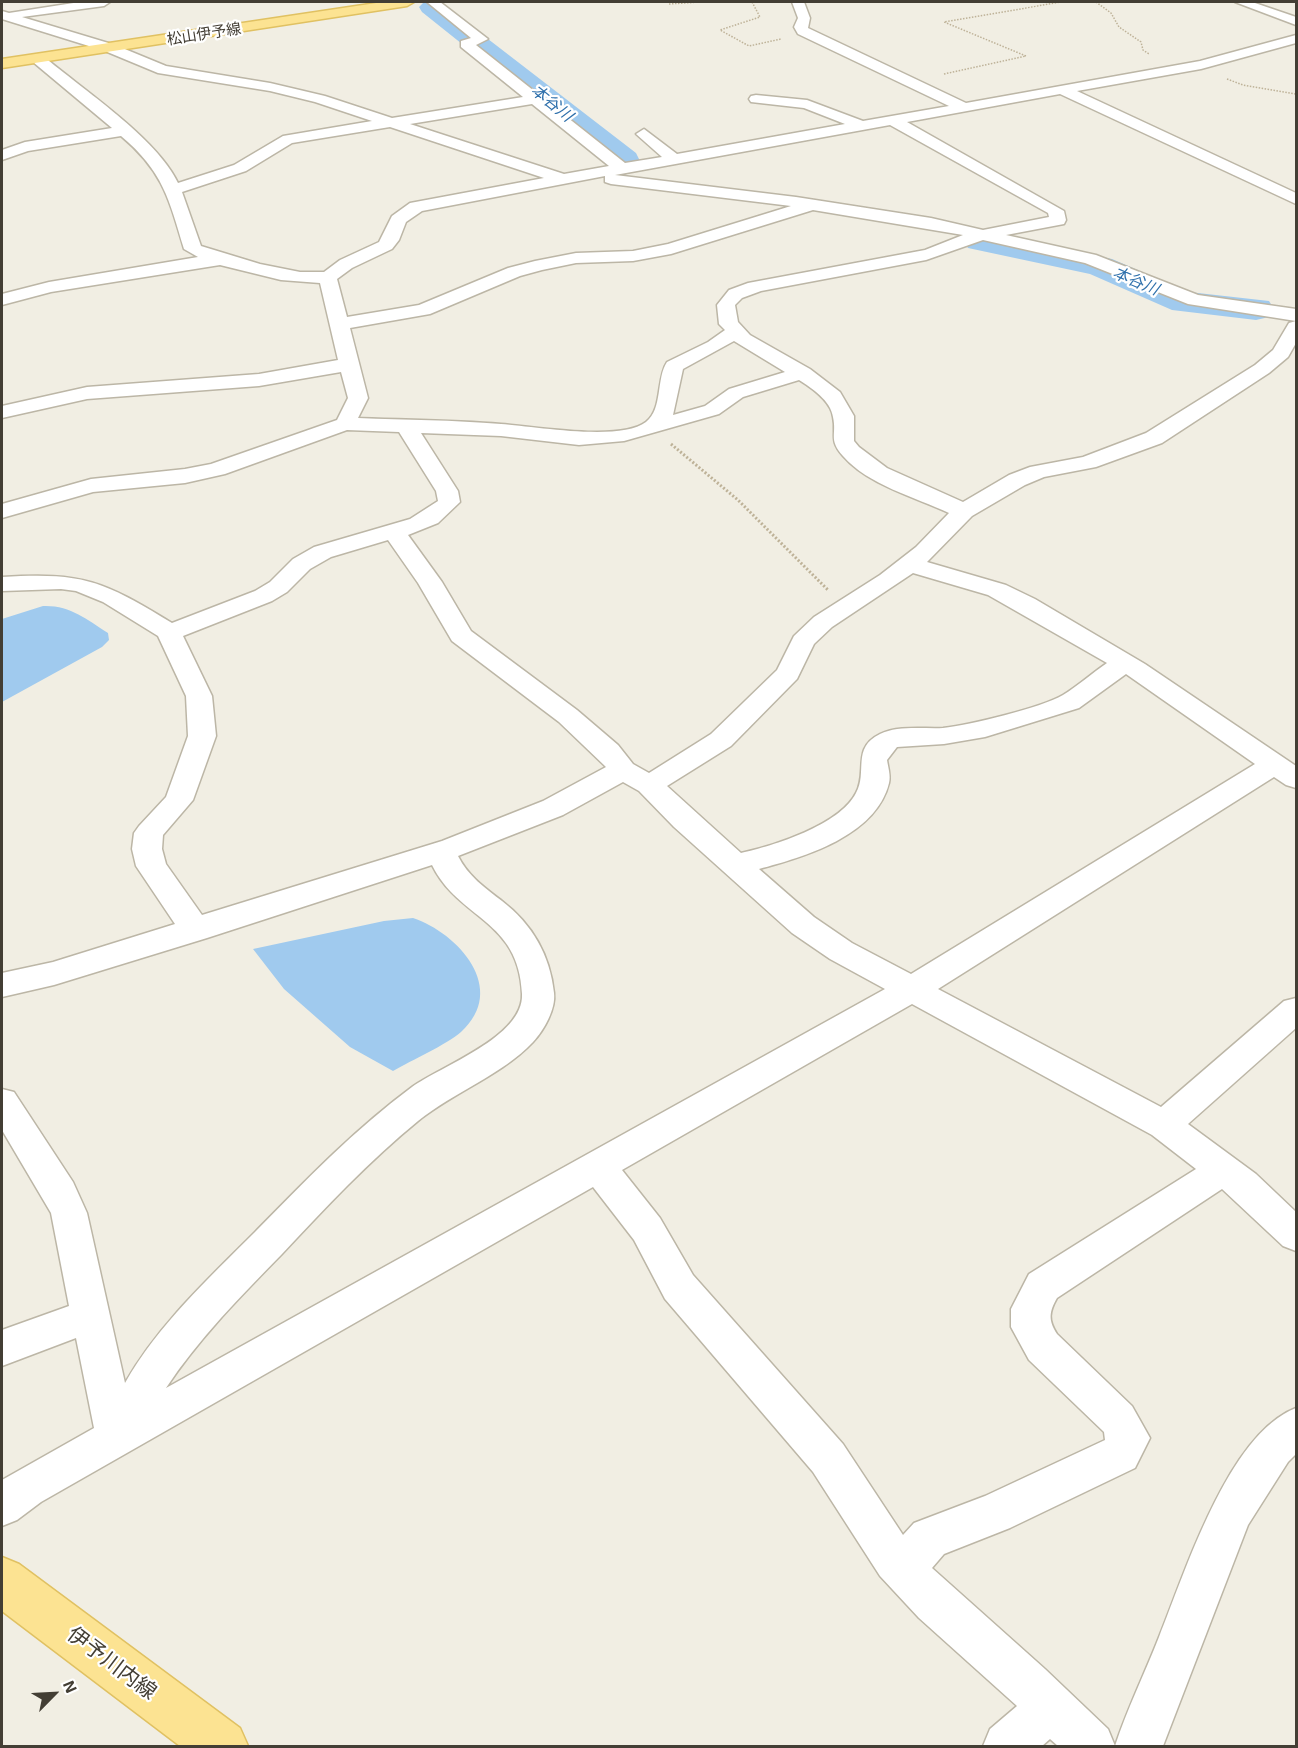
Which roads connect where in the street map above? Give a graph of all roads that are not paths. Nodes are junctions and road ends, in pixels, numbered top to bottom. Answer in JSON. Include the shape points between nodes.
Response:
{"nodes":[{"id":1,"x":104,"y":2,"type":"edge"},
{"id":2,"x":407,"y":2,"type":"edge"},
{"id":3,"x":433,"y":2,"type":"edge"},
{"id":4,"x":798,"y":2,"type":"edge"},
{"id":5,"x":1241,"y":2,"type":"edge"},
{"id":6,"x":4,"y":15,"type":"edge"},
{"id":7,"x":1296,"y":21,"type":"edge"},
{"id":8,"x":1292,"y":43,"type":"edge"},
{"id":9,"x":110,"y":48,"type":"junction"},
{"id":10,"x":38,"y":59,"type":"junction"},
{"id":11,"x":2,"y":64,"type":"edge"},
{"id":12,"x":1062,"y":90,"type":"junction"},
{"id":13,"x":535,"y":99,"type":"junction"},
{"id":14,"x":756,"y":99,"type":"dead end"},
{"id":15,"x":963,"y":107,"type":"junction"},
{"id":16,"x":892,"y":120,"type":"junction"},
{"id":17,"x":387,"y":122,"type":"junction"},
{"id":18,"x":862,"y":125,"type":"junction"},
{"id":19,"x":123,"y":131,"type":"junction"},
{"id":20,"x":644,"y":134,"type":"dead end"},
{"id":21,"x":2,"y":155,"type":"edge"},
{"id":22,"x":674,"y":159,"type":"junction"},
{"id":23,"x":621,"y":168,"type":"junction"},
{"id":24,"x":583,"y":176,"type":"junction"},
{"id":25,"x":564,"y":179,"type":"junction"},
{"id":26,"x":173,"y":190,"type":"junction"},
{"id":27,"x":1296,"y":199,"type":"edge"},
{"id":28,"x":812,"y":205,"type":"junction"},
{"id":29,"x":982,"y":235,"type":"junction"},
{"id":30,"x":221,"y":259,"type":"junction"},
{"id":31,"x":327,"y":277,"type":"junction"},
{"id":32,"x":2,"y":300,"type":"edge"},
{"id":33,"x":1296,"y":315,"type":"edge"},
{"id":34,"x":341,"y":324,"type":"junction"},
{"id":35,"x":1296,"y":327,"type":"edge"},
{"id":36,"x":735,"y":332,"type":"junction"},
{"id":37,"x":351,"y":364,"type":"junction"},
{"id":38,"x":802,"y":373,"type":"junction"},
{"id":39,"x":2,"y":412,"type":"edge"},
{"id":40,"x":345,"y":424,"type":"junction"},
{"id":41,"x":407,"y":428,"type":"junction"},
{"id":42,"x":651,"y":429,"type":"junction"},
{"id":43,"x":2,"y":511,"type":"edge"},
{"id":44,"x":964,"y":511,"type":"junction"},
{"id":45,"x":394,"y":532,"type":"junction"},
{"id":46,"x":909,"y":564,"type":"junction"},
{"id":47,"x":3,"y":587,"type":"edge"},
{"id":48,"x":169,"y":632,"type":"junction"},
{"id":49,"x":1125,"y":662,"type":"junction"},
{"id":50,"x":1286,"y":771,"type":"edge"},
{"id":51,"x":636,"y":777,"type":"junction"},
{"id":52,"x":441,"y":852,"type":"junction"},
{"id":53,"x":734,"y":865,"type":"junction"},
{"id":54,"x":196,"y":930,"type":"junction"},
{"id":55,"x":2,"y":985,"type":"edge"},
{"id":56,"x":911,"y":990,"type":"junction"},
{"id":57,"x":1296,"y":1010,"type":"edge"},
{"id":58,"x":2,"y":1102,"type":"edge"},
{"id":59,"x":1164,"y":1125,"type":"junction"},
{"id":60,"x":598,"y":1166,"type":"junction"},
{"id":61,"x":1223,"y":1170,"type":"junction"},
{"id":62,"x":1296,"y":1235,"type":"edge"},
{"id":63,"x":90,"y":1315,"type":"junction"},
{"id":64,"x":2,"y":1348,"type":"edge"},
{"id":65,"x":1296,"y":1427,"type":"edge"},
{"id":66,"x":116,"y":1437,"type":"junction"},
{"id":67,"x":2,"y":1504,"type":"edge"},
{"id":68,"x":907,"y":1573,"type":"junction"},
{"id":69,"x":2,"y":1581,"type":"edge"},
{"id":70,"x":1050,"y":1707,"type":"junction"},
{"id":71,"x":222,"y":1746,"type":"edge"},
{"id":72,"x":1007,"y":1746,"type":"edge"},
{"id":73,"x":1091,"y":1746,"type":"edge"},
{"id":74,"x":1139,"y":1746,"type":"edge"}],
"edges":[{"from":1,"to":6,"type":"street"},
{"from":2,"to":9,"type":"main road","name":"松山伊予線"},
{"from":3,"to":13,"type":"street","via":[[481,39],[466,44]]},
{"from":4,"to":15,"type":"street","via":[[804,18],[800,27],[808,34]]},
{"from":5,"to":7,"type":"street"},
{"from":6,"to":9,"type":"street"},
{"from":8,"to":12,"type":"street"},
{"from":9,"to":10,"type":"main road","name":"松山伊予線"},
{"from":9,"to":17,"type":"street","via":[[163,70],[297,93]]},
{"from":10,"to":11,"type":"main road","name":"松山伊予線"},
{"from":10,"to":19,"type":"street"},
{"from":12,"to":15,"type":"street"},
{"from":12,"to":27,"type":"street"},
{"from":13,"to":17,"type":"street"},
{"from":13,"to":23,"type":"street"},
{"from":14,"to":18,"type":"street","via":[[807,104]]},
{"from":15,"to":16,"type":"street"},
{"from":16,"to":18,"type":"street"},
{"from":16,"to":29,"type":"street","via":[[1059,216],[1058,220]]},
{"from":17,"to":25,"type":"street"},
{"from":17,"to":26,"type":"street","via":[[288,139],[246,165]]},
{"from":18,"to":22,"type":"street"},
{"from":19,"to":21,"type":"street","via":[[25,147]]},
{"from":19,"to":26,"type":"street","via":[[164,171]]},
{"from":20,"to":22,"type":"street"},
{"from":22,"to":23,"type":"street"},
{"from":23,"to":24,"type":"street"},
{"from":24,"to":25,"type":"street"},
{"from":24,"to":28,"type":"street"},
{"from":25,"to":31,"type":"street","via":[[416,207],[398,220],[388,246]]},
{"from":26,"to":30,"type":"street","via":[[193,249]]},
{"from":28,"to":29,"type":"street"},
{"from":28,"to":34,"type":"street","via":[[671,249],[558,261],[514,272],[423,310]]},
{"from":29,"to":33,"type":"street","via":[[1114,267],[1199,301],[1255,305]]},
{"from":29,"to":36,"type":"street","via":[[929,255],[739,292],[729,297],[726,304],[726,320]]},
{"from":30,"to":31,"type":"street","via":[[281,274]]},
{"from":30,"to":32,"type":"street","via":[[50,287]]},
{"from":31,"to":34,"type":"street"},
{"from":34,"to":37,"type":"street"},
{"from":35,"to":44,"type":"street","via":[[1281,353],[1262,369],[1154,438],[1088,462],[1017,480]]},
{"from":36,"to":38,"type":"street"},
{"from":36,"to":42,"type":"street","via":[[674,366],[663,414]]},
{"from":37,"to":39,"type":"street","via":[[259,380],[97,392]]},
{"from":37,"to":40,"type":"street","via":[[358,398]]},
{"from":38,"to":42,"type":"street","via":[[736,393],[712,410]]},
{"from":38,"to":44,"type":"street","via":[[840,407],[846,429],[843,441],[848,451],[869,468]]},
{"from":40,"to":41,"type":"street"},
{"from":40,"to":43,"type":"street","via":[[218,469],[91,486]]},
{"from":41,"to":42,"type":"street","via":[[501,430],[579,439]]},
{"from":41,"to":45,"type":"street","via":[[447,491],[449,502],[442,512]]},
{"from":44,"to":46,"type":"street"},
{"from":45,"to":48,"type":"street","via":[[319,554],[259,598]]},
{"from":45,"to":51,"type":"street","via":[[430,582],[461,636],[568,716]]},
{"from":46,"to":49,"type":"street","via":[[997,590]]},
{"from":46,"to":51,"type":"street","via":[[823,622],[803,641],[788,673],[721,740]]},
{"from":47,"to":48,"type":"street","via":[[61,582],[81,585],[112,597]]},
{"from":48,"to":54,"type":"street","via":[[199,696],[202,736],[179,800],[149,833],[147,849],[151,866]]},
{"from":49,"to":50,"type":"street"},
{"from":49,"to":53,"type":"street","via":[[1070,702],[985,729],[889,740],[873,760],[878,772],[872,795],[855,815],[789,850]]},
{"from":50,"to":56,"type":"street"},
{"from":51,"to":52,"type":"street"},
{"from":51,"to":53,"type":"street"},
{"from":52,"to":54,"type":"street"},
{"from":52,"to":66,"type":"street","via":[[447,869],[460,884],[511,922],[521,936],[533,964],[538,1000],[529,1027],[488,1058],[427,1094],[329,1179],[203,1310],[155,1370]]},
{"from":53,"to":56,"type":"street","via":[[803,925]]},
{"from":54,"to":55,"type":"street"},
{"from":56,"to":59,"type":"street"},
{"from":56,"to":60,"type":"street"},
{"from":57,"to":59,"type":"street"},
{"from":58,"to":63,"type":"street","via":[[69,1213]]},
{"from":59,"to":61,"type":"street"},
{"from":60,"to":66,"type":"street"},
{"from":60,"to":68,"type":"street","via":[[647,1229],[679,1287],[828,1458],[895,1561]]},
{"from":61,"to":62,"type":"street"},
{"from":61,"to":68,"type":"street","via":[[1042,1286],[1030,1309],[1031,1326],[1043,1347],[1119,1419],[1129,1438],[1120,1454],[995,1513],[929,1538],[914,1556]]},
{"from":63,"to":64,"type":"street"},
{"from":63,"to":66,"type":"street"},
{"from":65,"to":74,"type":"street","via":[[1273,1448],[1231,1513]]},
{"from":66,"to":67,"type":"street"},
{"from":68,"to":70,"type":"street"},
{"from":69,"to":71,"type":"main road","name":"伊予川内線"},
{"from":70,"to":72,"type":"street"},
{"from":70,"to":73,"type":"street"}]}
